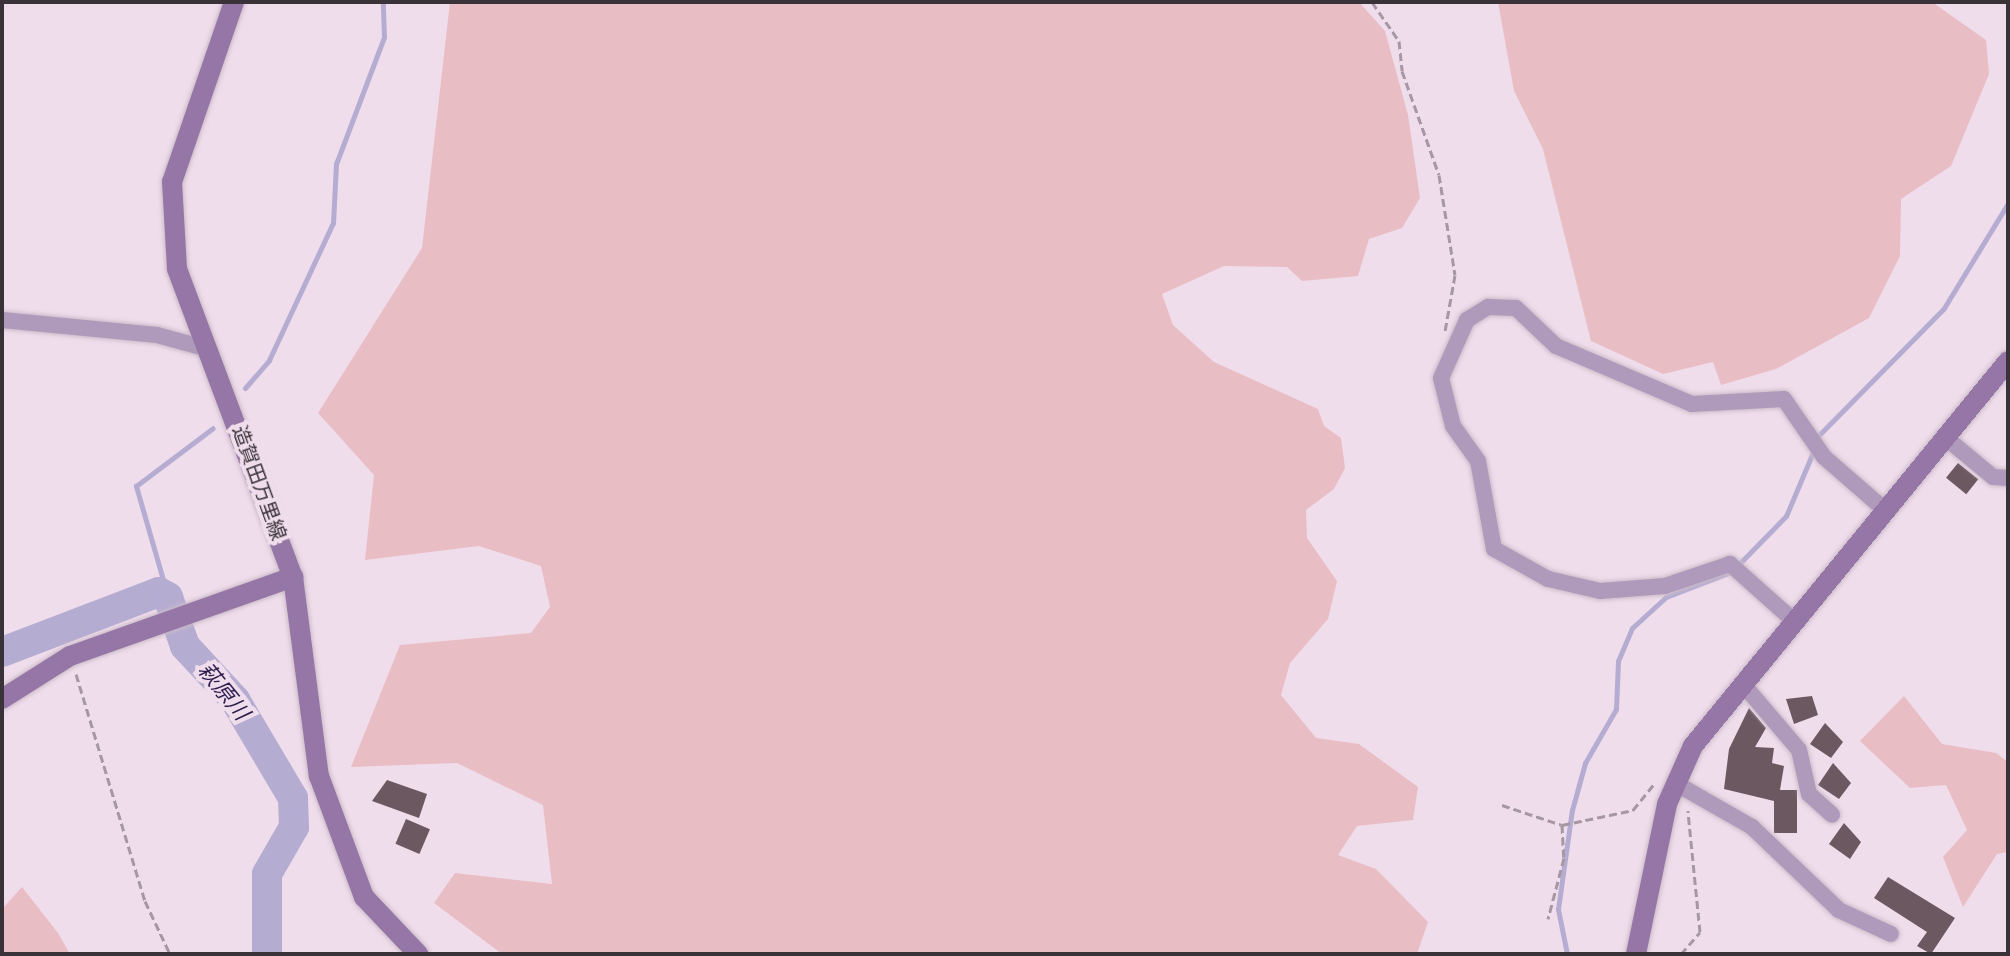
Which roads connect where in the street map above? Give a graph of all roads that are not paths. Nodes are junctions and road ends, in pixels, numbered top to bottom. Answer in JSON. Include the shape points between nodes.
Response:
{"nodes":[{"id":1,"x":234,"y":2,"type":"edge"},
{"id":2,"x":2,"y":320,"type":"edge"},
{"id":3,"x":208,"y":349,"type":"junction"},
{"id":4,"x":2008,"y":361,"type":"edge"},
{"id":5,"x":1946,"y":438,"type":"junction"},
{"id":6,"x":2008,"y":478,"type":"edge"},
{"id":7,"x":1885,"y":510,"type":"junction"},
{"id":8,"x":293,"y":577,"type":"junction"},
{"id":9,"x":1794,"y":621,"type":"junction"},
{"id":10,"x":1742,"y":683,"type":"junction"},
{"id":11,"x":2,"y":699,"type":"edge"},
{"id":12,"x":1675,"y":783,"type":"junction"},
{"id":13,"x":1832,"y":815,"type":"dead end"},
{"id":14,"x":1891,"y":934,"type":"dead end"},
{"id":15,"x":418,"y":954,"type":"edge"},
{"id":16,"x":1636,"y":954,"type":"edge"}],
"edges":[{"from":1,"to":3,"type":"street","name":"造賀田万里線","via":[[172,182],[177,269]]},
{"from":2,"to":3,"type":"street","via":[[157,335]]},
{"from":3,"to":8,"type":"street","name":"造賀田万里線"},
{"from":4,"to":5,"type":"street"},
{"from":5,"to":6,"type":"street","via":[[1993,477]]},
{"from":5,"to":7,"type":"street"},
{"from":7,"to":9,"type":"street"},
{"from":7,"to":9,"type":"street","via":[[1824,457],[1784,399],[1692,404],[1556,346],[1516,308],[1488,307],[1456,335],[1441,378],[1444,405],[1478,461],[1494,549],[1548,579],[1600,591],[1665,586],[1730,564]]},
{"from":8,"to":11,"type":"street","via":[[70,656]]},
{"from":8,"to":15,"type":"street","name":"造賀田万里線","via":[[319,776],[364,897]]},
{"from":9,"to":10,"type":"street"},
{"from":10,"to":12,"type":"street"},
{"from":10,"to":13,"type":"street","via":[[1799,750],[1809,794]]},
{"from":12,"to":14,"type":"street","via":[[1752,827],[1839,910]]},
{"from":12,"to":16,"type":"street"}]}
